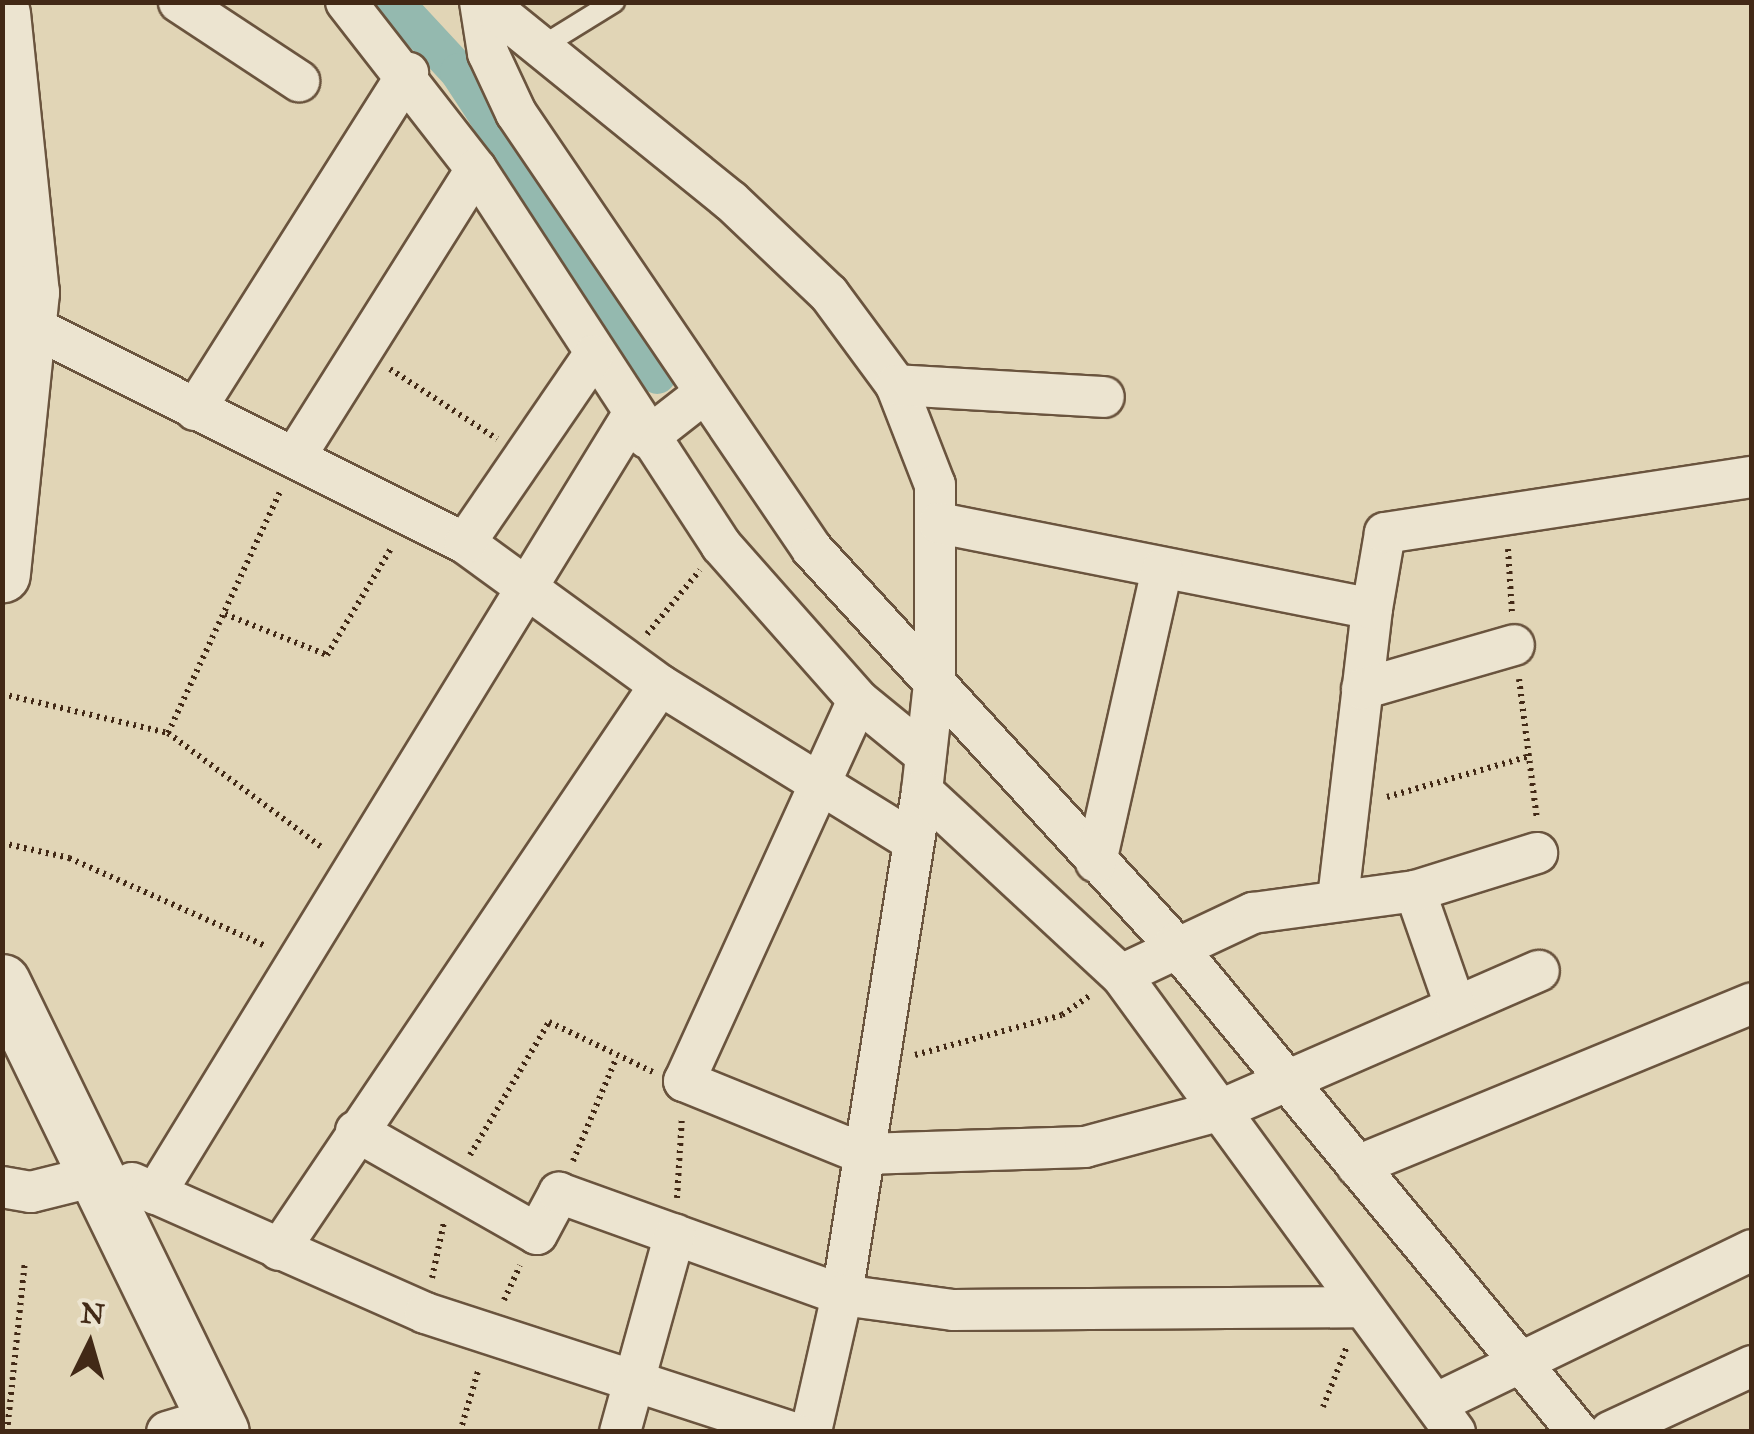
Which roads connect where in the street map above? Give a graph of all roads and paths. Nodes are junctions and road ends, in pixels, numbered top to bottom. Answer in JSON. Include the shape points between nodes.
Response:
{"nodes":[{"id":1,"x":179,"y":2,"type":"edge"},
{"id":2,"x":346,"y":2,"type":"edge"},
{"id":3,"x":482,"y":2,"type":"edge"},
{"id":4,"x":614,"y":2,"type":"edge"},
{"id":5,"x":2,"y":13,"type":"edge"},
{"id":6,"x":541,"y":47,"type":"junction"},
{"id":7,"x":408,"y":73,"type":"junction"},
{"id":8,"x":300,"y":81,"type":"dead end"},
{"id":9,"x":11,"y":152,"type":"edge"},
{"id":10,"x":476,"y":170,"type":"junction"},
{"id":11,"x":31,"y":326,"type":"junction"},
{"id":12,"x":361,"y":350,"type":"junction"},
{"id":13,"x":593,"y":356,"type":"junction"},
{"id":14,"x":896,"y":385,"type":"junction"},
{"id":15,"x":702,"y":395,"type":"junction"},
{"id":16,"x":1104,"y":397,"type":"dead end"},
{"id":17,"x":195,"y":410,"type":"junction"},
{"id":18,"x":639,"y":427,"type":"junction"},
{"id":19,"x":298,"y":452,"type":"junction"},
{"id":20,"x":519,"y":453,"type":"junction"},
{"id":21,"x":1752,"y":477,"type":"edge"},
{"id":22,"x":10,"y":480,"type":"edge"},
{"id":23,"x":411,"y":513,"type":"junction"},
{"id":24,"x":1506,"y":518,"type":"junction"},
{"id":25,"x":939,"y":523,"type":"junction"},
{"id":26,"x":465,"y":543,"type":"junction"},
{"id":27,"x":721,"y":544,"type":"junction"},
{"id":28,"x":1162,"y":568,"type":"junction"},
{"id":29,"x":2,"y":575,"type":"edge"},
{"id":30,"x":528,"y":586,"type":"junction"},
{"id":31,"x":1372,"y":608,"type":"junction"},
{"id":32,"x":225,"y":614,"type":"junction"},
{"id":33,"x":1514,"y":645,"type":"junction"},
{"id":34,"x":626,"y":658,"type":"junction"},
{"id":35,"x":936,"y":675,"type":"junction"},
{"id":36,"x":660,"y":685,"type":"junction"},
{"id":37,"x":1362,"y":688,"type":"junction"},
{"id":38,"x":2,"y":694,"type":"edge"},
{"id":39,"x":858,"y":700,"type":"junction"},
{"id":40,"x":168,"y":733,"type":"junction"},
{"id":41,"x":1530,"y":756,"type":"junction"},
{"id":42,"x":923,"y":772,"type":"junction"},
{"id":43,"x":818,"y":790,"type":"junction"},
{"id":44,"x":1351,"y":807,"type":"junction"},
{"id":45,"x":914,"y":840,"type":"junction"},
{"id":46,"x":2,"y":843,"type":"edge"},
{"id":47,"x":1536,"y":853,"type":"joint"},
{"id":48,"x":1096,"y":862,"type":"junction"},
{"id":49,"x":348,"y":867,"type":"junction"},
{"id":50,"x":1415,"y":891,"type":"junction"},
{"id":51,"x":1338,"y":900,"type":"junction"},
{"id":52,"x":1174,"y":944,"type":"junction"},
{"id":53,"x":294,"y":958,"type":"junction"},
{"id":54,"x":1540,"y":971,"type":"dead end"},
{"id":55,"x":1121,"y":975,"type":"junction"},
{"id":56,"x":2,"y":982,"type":"edge"},
{"id":57,"x":1752,"y":1003,"type":"edge"},
{"id":58,"x":1456,"y":1005,"type":"junction"},
{"id":59,"x":873,"y":1066,"type":"junction"},
{"id":60,"x":1284,"y":1080,"type":"junction"},
{"id":61,"x":684,"y":1081,"type":"junction"},
{"id":62,"x":1218,"y":1111,"type":"junction"},
{"id":63,"x":356,"y":1132,"type":"junction"},
{"id":64,"x":864,"y":1154,"type":"junction"},
{"id":65,"x":1357,"y":1166,"type":"junction"},
{"id":66,"x":87,"y":1168,"type":"junction"},
{"id":67,"x":2,"y":1187,"type":"edge"},
{"id":68,"x":451,"y":1189,"type":"junction"},
{"id":69,"x":559,"y":1193,"type":"junction"},
{"id":70,"x":155,"y":1194,"type":"junction"},
{"id":71,"x":537,"y":1234,"type":"junction"},
{"id":72,"x":676,"y":1234,"type":"junction"},
{"id":73,"x":279,"y":1250,"type":"junction"},
{"id":74,"x":1752,"y":1250,"type":"edge"},
{"id":75,"x":25,"y":1262,"type":"dead end"},
{"id":76,"x":842,"y":1295,"type":"junction"},
{"id":77,"x":1358,"y":1310,"type":"junction"},
{"id":78,"x":424,"y":1313,"type":"junction"},
{"id":79,"x":488,"y":1336,"type":"junction"},
{"id":80,"x":1518,"y":1360,"type":"junction"},
{"id":81,"x":1752,"y":1366,"type":"edge"},
{"id":82,"x":630,"y":1381,"type":"junction"},
{"id":83,"x":1323,"y":1407,"type":"dead end"},
{"id":84,"x":1445,"y":1418,"type":"edge"},
{"id":85,"x":201,"y":1427,"type":"edge"},
{"id":86,"x":7,"y":1432,"type":"edge"},
{"id":87,"x":460,"y":1432,"type":"edge"},
{"id":88,"x":620,"y":1432,"type":"edge"},
{"id":89,"x":792,"y":1432,"type":"edge"},
{"id":90,"x":811,"y":1432,"type":"edge"},
{"id":91,"x":1578,"y":1432,"type":"edge"},
{"id":92,"x":1610,"y":1432,"type":"edge"}],
"edges":[{"from":1,"to":8,"type":"street"},
{"from":2,"to":7,"type":"street"},
{"from":3,"to":6,"type":"street"},
{"from":3,"to":15,"type":"street","via":[[488,53],[516,113]]},
{"from":4,"to":6,"type":"lane"},
{"from":5,"to":9,"type":"main road"},
{"from":6,"to":14,"type":"street","via":[[795,259]]},
{"from":7,"to":10,"type":"street"},
{"from":7,"to":17,"type":"street"},
{"from":9,"to":11,"type":"main road"},
{"from":10,"to":12,"type":"street"},
{"from":10,"to":13,"type":"street"},
{"from":11,"to":17,"type":"street"},
{"from":11,"to":22,"type":"main road"},
{"from":12,"to":19,"type":"street"},
{"from":12,"to":20,"type":"path"},
{"from":13,"to":18,"type":"street"},
{"from":13,"to":20,"type":"street"},
{"from":14,"to":16,"type":"street"},
{"from":14,"to":25,"type":"street","via":[[925,447]]},
{"from":15,"to":18,"type":"street"},
{"from":15,"to":35,"type":"street","via":[[812,549]]},
{"from":17,"to":19,"type":"street"},
{"from":18,"to":27,"type":"street"},
{"from":18,"to":30,"type":"street"},
{"from":19,"to":23,"type":"street"},
{"from":19,"to":32,"type":"path"},
{"from":20,"to":26,"type":"street"},
{"from":21,"to":24,"type":"street"},
{"from":22,"to":29,"type":"main road"},
{"from":23,"to":26,"type":"street"},
{"from":23,"to":32,"type":"path","via":[[327,655]]},
{"from":24,"to":31,"type":"street","via":[[1385,533]]},
{"from":24,"to":33,"type":"path"},
{"from":25,"to":28,"type":"street"},
{"from":25,"to":35,"type":"street"},
{"from":26,"to":30,"type":"street"},
{"from":27,"to":34,"type":"path"},
{"from":27,"to":39,"type":"street"},
{"from":28,"to":31,"type":"street"},
{"from":28,"to":48,"type":"street"},
{"from":30,"to":34,"type":"street"},
{"from":30,"to":49,"type":"street"},
{"from":31,"to":37,"type":"street"},
{"from":32,"to":40,"type":"path"},
{"from":33,"to":37,"type":"street"},
{"from":33,"to":41,"type":"path"},
{"from":34,"to":36,"type":"street"},
{"from":35,"to":42,"type":"street"},
{"from":35,"to":48,"type":"street"},
{"from":36,"to":43,"type":"street"},
{"from":36,"to":63,"type":"street"},
{"from":37,"to":44,"type":"street"},
{"from":38,"to":40,"type":"path"},
{"from":39,"to":42,"type":"street"},
{"from":39,"to":43,"type":"street"},
{"from":40,"to":49,"type":"path"},
{"from":41,"to":44,"type":"path"},
{"from":41,"to":47,"type":"path"},
{"from":42,"to":45,"type":"street"},
{"from":42,"to":55,"type":"street"},
{"from":43,"to":45,"type":"street"},
{"from":43,"to":61,"type":"street"},
{"from":44,"to":51,"type":"street"},
{"from":45,"to":59,"type":"street"},
{"from":46,"to":53,"type":"path","via":[[69,858]]},
{"from":47,"to":50,"type":"street"},
{"from":48,"to":52,"type":"street"},
{"from":49,"to":53,"type":"street"},
{"from":50,"to":51,"type":"street"},
{"from":50,"to":58,"type":"street"},
{"from":51,"to":52,"type":"street","via":[[1253,913]]},
{"from":52,"to":55,"type":"street"},
{"from":52,"to":60,"type":"street"},
{"from":53,"to":70,"type":"street"},
{"from":54,"to":58,"type":"street"},
{"from":55,"to":59,"type":"path","via":[[1062,1015]]},
{"from":55,"to":62,"type":"street"},
{"from":56,"to":66,"type":"main road"},
{"from":57,"to":65,"type":"street"},
{"from":58,"to":60,"type":"street"},
{"from":59,"to":64,"type":"street"},
{"from":60,"to":62,"type":"street"},
{"from":60,"to":65,"type":"street"},
{"from":61,"to":64,"type":"street"},
{"from":61,"to":72,"type":"path"},
{"from":62,"to":64,"type":"street","via":[[1084,1146]]},
{"from":62,"to":77,"type":"street"},
{"from":63,"to":68,"type":"street"},
{"from":63,"to":73,"type":"street"},
{"from":64,"to":76,"type":"street"},
{"from":65,"to":80,"type":"street"},
{"from":66,"to":67,"type":"street","via":[[45,1190]]},
{"from":66,"to":70,"type":"street"},
{"from":66,"to":85,"type":"main road"},
{"from":68,"to":69,"type":"path","via":[[542,1028],[556,1021],[615,1061]]},
{"from":68,"to":71,"type":"street"},
{"from":68,"to":78,"type":"path"},
{"from":69,"to":71,"type":"street"},
{"from":69,"to":72,"type":"street"},
{"from":70,"to":73,"type":"street"},
{"from":71,"to":79,"type":"path"},
{"from":72,"to":76,"type":"street"},
{"from":72,"to":82,"type":"street"},
{"from":73,"to":78,"type":"street"},
{"from":74,"to":80,"type":"street"},
{"from":75,"to":86,"type":"path"},
{"from":76,"to":77,"type":"street","via":[[972,1310]]},
{"from":76,"to":90,"type":"street"},
{"from":77,"to":83,"type":"path"},
{"from":77,"to":84,"type":"street"},
{"from":78,"to":79,"type":"street"},
{"from":79,"to":82,"type":"street"},
{"from":79,"to":87,"type":"path"},
{"from":80,"to":84,"type":"street"},
{"from":80,"to":91,"type":"street"},
{"from":81,"to":92,"type":"street"},
{"from":82,"to":88,"type":"street"},
{"from":82,"to":89,"type":"street"}]}
